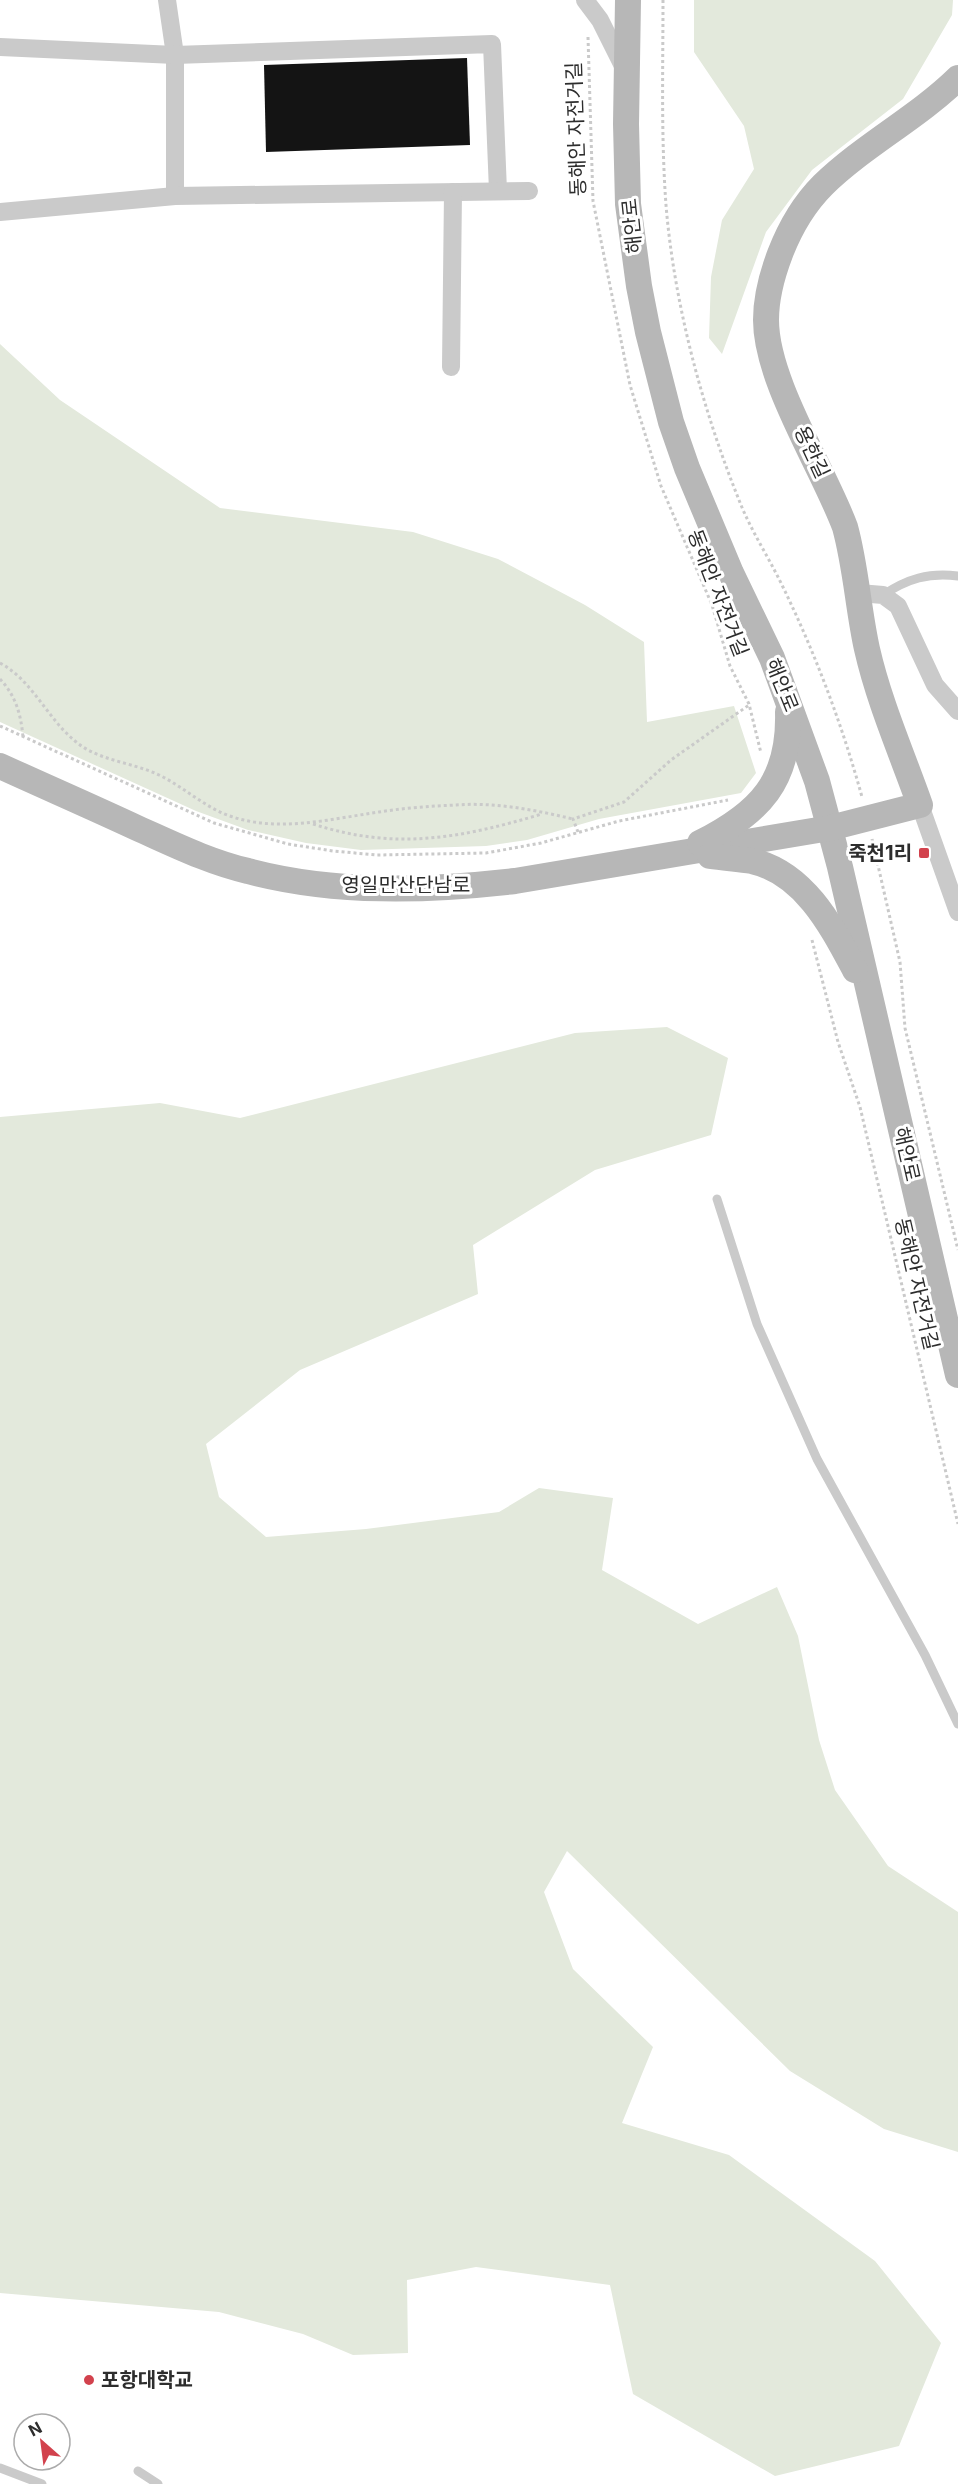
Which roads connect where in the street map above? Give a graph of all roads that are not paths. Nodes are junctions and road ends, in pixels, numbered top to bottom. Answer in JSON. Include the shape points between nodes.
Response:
{"nodes":[{"id":1,"x":167,"y":0,"type":"edge"},
{"id":2,"x":585,"y":0,"type":"edge"},
{"id":3,"x":628,"y":0,"type":"edge"},
{"id":4,"x":0,"y":47,"type":"edge"},
{"id":5,"x":174,"y":55,"type":"junction"},
{"id":6,"x":627,"y":76,"type":"junction"},
{"id":7,"x":958,"y":78,"type":"edge"},
{"id":8,"x":498,"y":191,"type":"junction"},
{"id":9,"x":528,"y":191,"type":"dead end"},
{"id":10,"x":453,"y":192,"type":"junction"},
{"id":11,"x":175,"y":196,"type":"junction"},
{"id":12,"x":0,"y":212,"type":"edge"},
{"id":13,"x":451,"y":367,"type":"dead end"},
{"id":14,"x":958,"y":576,"type":"edge"},
{"id":15,"x":871,"y":594,"type":"junction"},
{"id":16,"x":788,"y":697,"type":"junction"},
{"id":17,"x":958,"y":711,"type":"edge"},
{"id":18,"x":0,"y":766,"type":"edge"},
{"id":19,"x":920,"y":805,"type":"junction"},
{"id":20,"x":830,"y":828,"type":"junction"},
{"id":21,"x":680,"y":853,"type":"junction"},
{"id":22,"x":958,"y":912,"type":"edge"},
{"id":23,"x":871,"y":999,"type":"junction"},
{"id":24,"x":717,"y":1198,"type":"dead end"},
{"id":25,"x":958,"y":1375,"type":"edge"},
{"id":26,"x":958,"y":1724,"type":"edge"},
{"id":27,"x":0,"y":2468,"type":"edge"},
{"id":28,"x":138,"y":2471,"type":"dead end"},
{"id":29,"x":42,"y":2484,"type":"edge"},
{"id":30,"x":158,"y":2484,"type":"edge"}],
"edges":[{"from":1,"to":5,"type":"street"},
{"from":2,"to":6,"type":"street","via":[[613,44]]},
{"from":3,"to":6,"type":"street","name":"해안로"},
{"from":4,"to":5,"type":"street"},
{"from":5,"to":8,"type":"street","via":[[492,45]]},
{"from":5,"to":11,"type":"street"},
{"from":6,"to":16,"type":"street","name":"해안로","via":[[632,241],[660,380],[687,468]]},
{"from":7,"to":15,"type":"street","name":"용한길","via":[[839,171],[807,204],[785,241],[767,302],[767,337],[772,357]]},
{"from":8,"to":9,"type":"street"},
{"from":8,"to":10,"type":"street"},
{"from":10,"to":11,"type":"street"},
{"from":10,"to":13,"type":"street"},
{"from":11,"to":12,"type":"street"},
{"from":14,"to":15,"type":"lane","via":[[924,576]]},
{"from":15,"to":17,"type":"street","via":[[898,606],[935,685]]},
{"from":15,"to":19,"type":"street","name":"용한길","via":[[862,627],[873,672]]},
{"from":16,"to":20,"type":"street","name":"해안로"},
{"from":16,"to":21,"type":"street","via":[[785,758],[768,793],[742,818]]},
{"from":18,"to":21,"type":"street","name":"영일만산단남로","via":[[213,860],[300,881],[394,889],[469,886]]},
{"from":19,"to":20,"type":"street"},
{"from":19,"to":22,"type":"street"},
{"from":20,"to":21,"type":"street","name":"영일만산단남로"},
{"from":20,"to":23,"type":"street","name":"해안로"},
{"from":21,"to":23,"type":"street","via":[[753,862],[794,881],[829,924]]},
{"from":23,"to":25,"type":"street","name":"해안로"},
{"from":24,"to":26,"type":"lane","via":[[758,1323],[817,1459],[925,1655]]},
{"from":27,"to":29,"type":"lane"},
{"from":28,"to":30,"type":"lane"}]}
